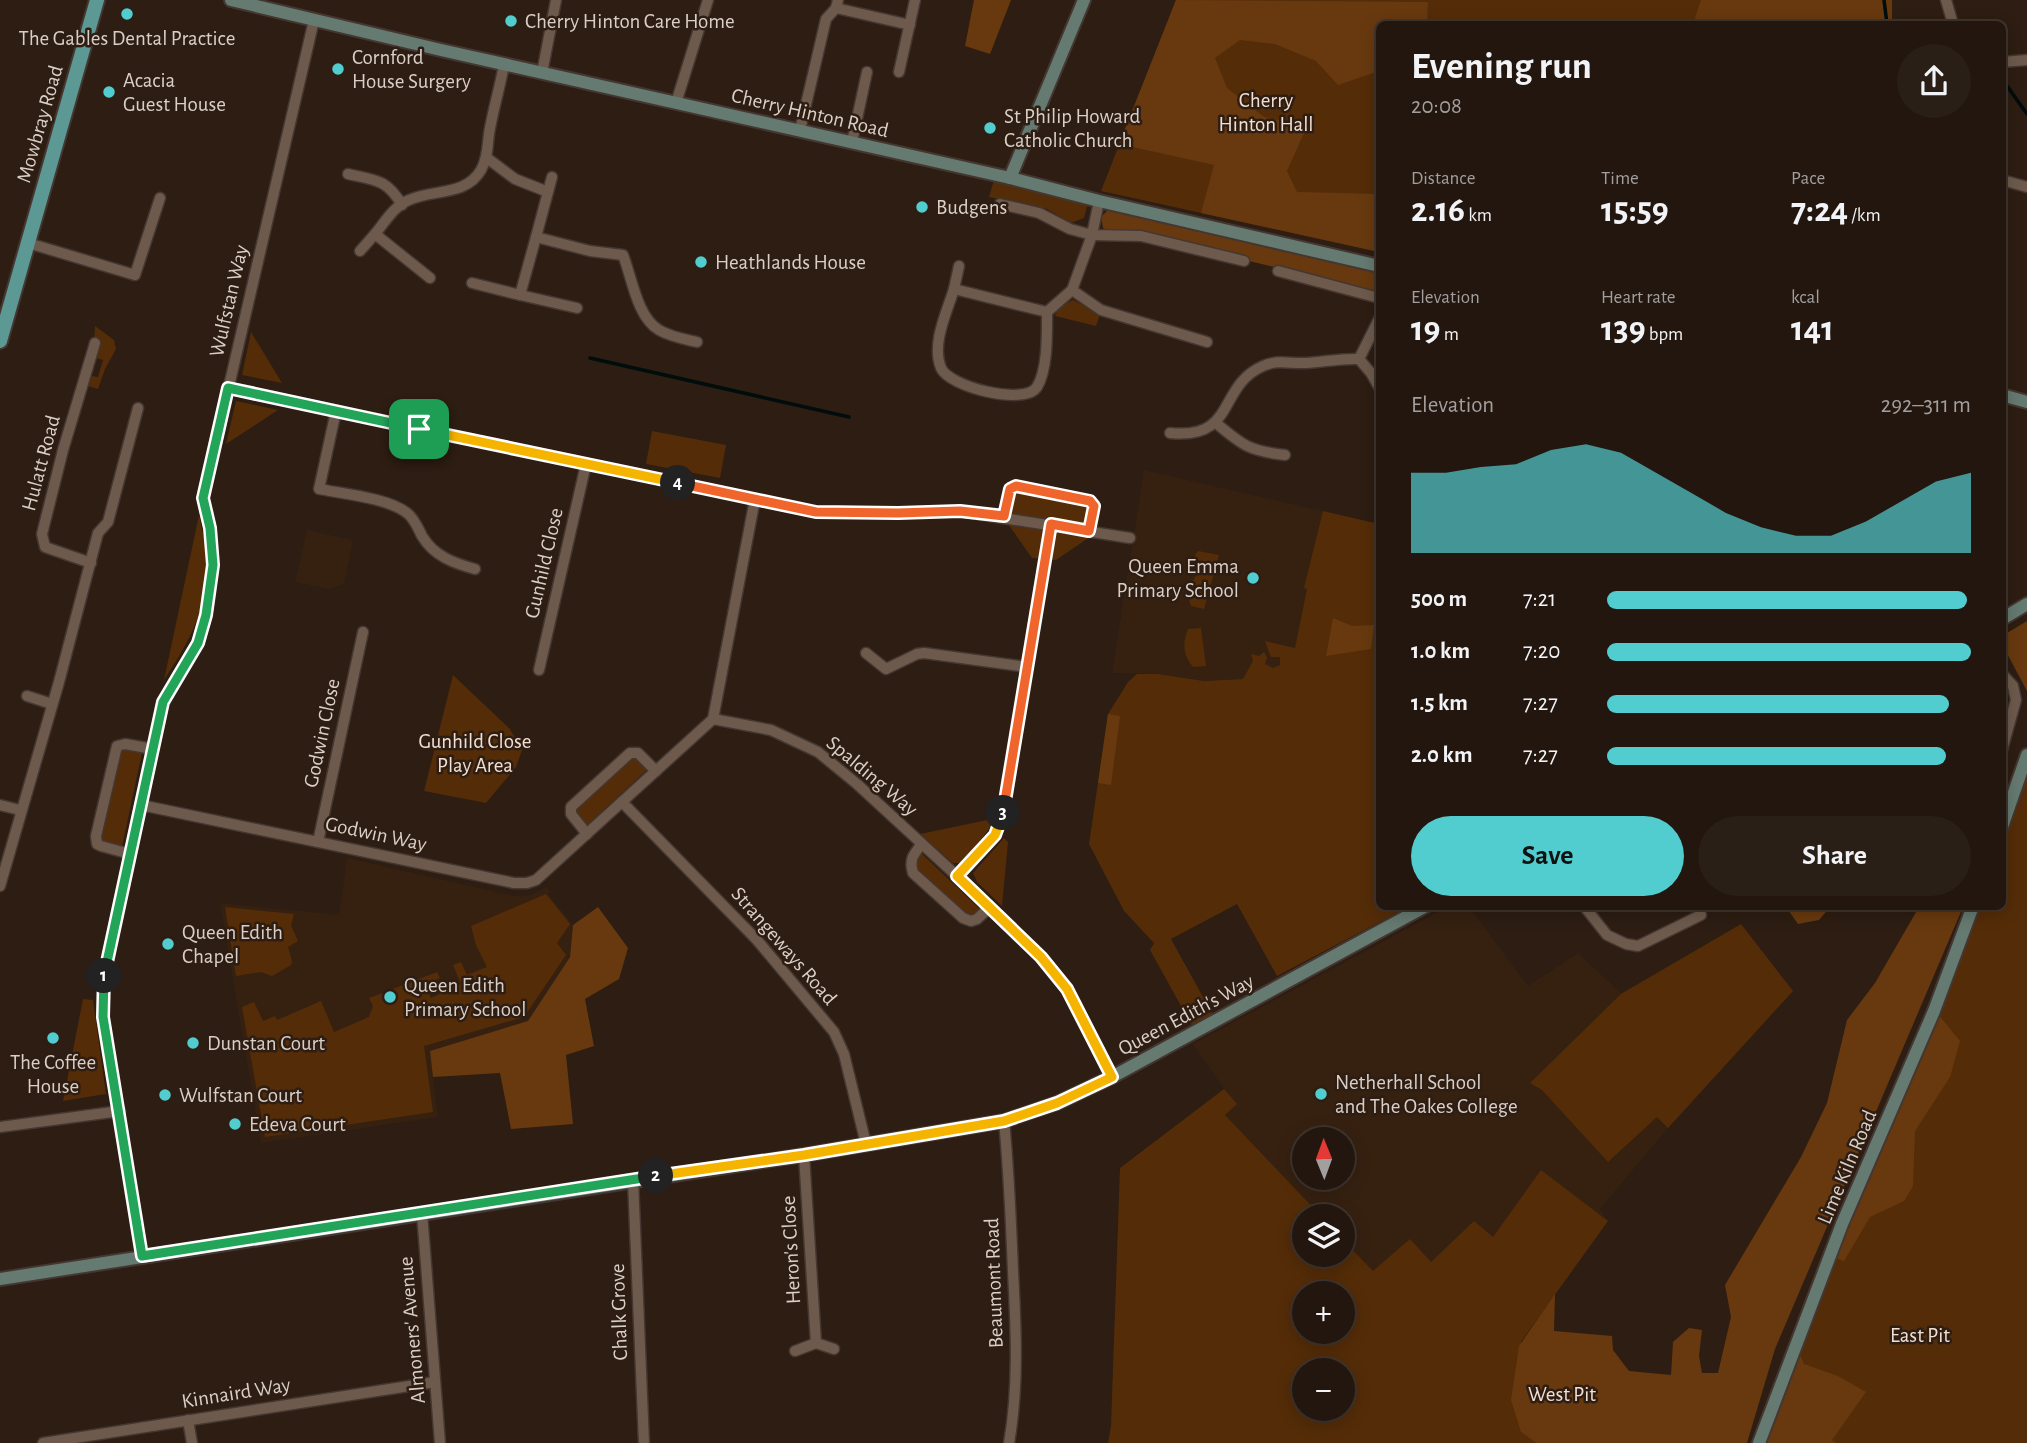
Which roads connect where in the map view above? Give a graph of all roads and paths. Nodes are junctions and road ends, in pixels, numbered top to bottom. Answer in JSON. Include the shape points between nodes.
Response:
{"nodes":[{"id":1,"x":97,"y":0,"type":"edge"},
{"id":2,"x":231,"y":0,"type":"edge"},
{"id":3,"x":556,"y":0,"type":"edge"},
{"id":4,"x":708,"y":0,"type":"edge"},
{"id":5,"x":915,"y":0,"type":"edge"},
{"id":6,"x":1084,"y":0,"type":"edge"},
{"id":7,"x":1946,"y":0,"type":"edge"},
{"id":8,"x":837,"y":4,"type":"edge"},
{"id":9,"x":314,"y":20,"type":"junction"},
{"id":10,"x":1952,"y":21,"type":"edge"},
{"id":11,"x":910,"y":25,"type":"junction"},
{"id":12,"x":2027,"y":60,"type":"edge"},
{"id":13,"x":2006,"y":62,"type":"edge"},
{"id":14,"x":504,"y":65,"type":"junction"},
{"id":15,"x":867,"y":72,"type":"dead end"},
{"id":16,"x":900,"y":72,"type":"dead end"},
{"id":17,"x":542,"y":73,"type":"junction"},
{"id":18,"x":676,"y":103,"type":"junction"},
{"id":19,"x":800,"y":130,"type":"junction"},
{"id":20,"x":852,"y":142,"type":"junction"},
{"id":21,"x":487,"y":158,"type":"junction"},
{"id":22,"x":348,"y":174,"type":"dead end"},
{"id":23,"x":552,"y":177,"type":"dead end"},
{"id":24,"x":1010,"y":178,"type":"junction"},
{"id":25,"x":2006,"y":181,"type":"edge"},
{"id":26,"x":2027,"y":187,"type":"edge"},
{"id":27,"x":548,"y":192,"type":"junction"},
{"id":28,"x":160,"y":198,"type":"dead end"},
{"id":29,"x":1099,"y":201,"type":"junction"},
{"id":30,"x":1000,"y":204,"type":"dead end"},
{"id":31,"x":402,"y":205,"type":"junction"},
{"id":32,"x":375,"y":234,"type":"junction"},
{"id":33,"x":1092,"y":235,"type":"junction"},
{"id":34,"x":536,"y":237,"type":"junction"},
{"id":35,"x":28,"y":243,"type":"junction"},
{"id":36,"x":360,"y":251,"type":"dead end"},
{"id":37,"x":1244,"y":261,"type":"dead end"},
{"id":38,"x":1376,"y":265,"type":"edge"},
{"id":39,"x":959,"y":266,"type":"dead end"},
{"id":40,"x":1278,"y":271,"type":"dead end"},
{"id":41,"x":430,"y":278,"type":"dead end"},
{"id":42,"x":472,"y":283,"type":"dead end"},
{"id":43,"x":954,"y":289,"type":"junction"},
{"id":44,"x":1072,"y":289,"type":"junction"},
{"id":45,"x":520,"y":295,"type":"junction"},
{"id":46,"x":1376,"y":297,"type":"edge"},
{"id":47,"x":577,"y":308,"type":"dead end"},
{"id":48,"x":1047,"y":312,"type":"junction"},
{"id":49,"x":1376,"y":325,"type":"edge"},
{"id":50,"x":0,"y":341,"type":"edge"},
{"id":51,"x":697,"y":342,"type":"dead end"},
{"id":52,"x":1207,"y":342,"type":"dead end"},
{"id":53,"x":94,"y":343,"type":"dead end"},
{"id":54,"x":1359,"y":359,"type":"junction"},
{"id":55,"x":1376,"y":382,"type":"edge"},
{"id":56,"x":228,"y":388,"type":"junction"},
{"id":57,"x":2006,"y":395,"type":"edge"},
{"id":58,"x":2027,"y":402,"type":"edge"},
{"id":59,"x":138,"y":408,"type":"dead end"},
{"id":60,"x":336,"y":411,"type":"junction"},
{"id":61,"x":1216,"y":423,"type":"junction"},
{"id":62,"x":1170,"y":433,"type":"dead end"},
{"id":63,"x":1286,"y":455,"type":"dead end"},
{"id":64,"x":586,"y":464,"type":"junction"},
{"id":65,"x":755,"y":499,"type":"junction"},
{"id":66,"x":1004,"y":516,"type":"junction"},
{"id":67,"x":1051,"y":524,"type":"junction"},
{"id":68,"x":1089,"y":531,"type":"junction"},
{"id":69,"x":1130,"y":538,"type":"dead end"},
{"id":70,"x":91,"y":563,"type":"junction"},
{"id":71,"x":475,"y":569,"type":"dead end"},
{"id":72,"x":2027,"y":604,"type":"edge"},
{"id":73,"x":2006,"y":617,"type":"edge"},
{"id":74,"x":363,"y":632,"type":"dead end"},
{"id":75,"x":866,"y":653,"type":"dead end"},
{"id":76,"x":1027,"y":667,"type":"junction"},
{"id":77,"x":539,"y":670,"type":"dead end"},
{"id":78,"x":2006,"y":678,"type":"edge"},
{"id":79,"x":27,"y":696,"type":"dead end"},
{"id":80,"x":52,"y":704,"type":"junction"},
{"id":81,"x":713,"y":719,"type":"junction"},
{"id":82,"x":2006,"y":736,"type":"edge"},
{"id":83,"x":153,"y":749,"type":"junction"},
{"id":84,"x":2027,"y":755,"type":"edge"},
{"id":85,"x":656,"y":771,"type":"junction"},
{"id":86,"x":622,"y":802,"type":"junction"},
{"id":87,"x":0,"y":805,"type":"edge"},
{"id":88,"x":141,"y":805,"type":"junction"},
{"id":89,"x":20,"y":810,"type":"junction"},
{"id":90,"x":2006,"y":815,"type":"edge"},
{"id":91,"x":587,"y":834,"type":"junction"},
{"id":92,"x":318,"y":842,"type":"junction"},
{"id":93,"x":921,"y":845,"type":"junction"},
{"id":94,"x":130,"y":854,"type":"junction"},
{"id":95,"x":957,"y":876,"type":"junction"},
{"id":96,"x":0,"y":886,"type":"edge"},
{"id":97,"x":989,"y":908,"type":"junction"},
{"id":98,"x":1419,"y":910,"type":"edge"},
{"id":99,"x":1587,"y":910,"type":"edge"},
{"id":100,"x":1971,"y":910,"type":"edge"},
{"id":101,"x":1701,"y":915,"type":"dead end"},
{"id":102,"x":1112,"y":1077,"type":"junction"},
{"id":103,"x":120,"y":1111,"type":"junction"},
{"id":104,"x":1004,"y":1121,"type":"junction"},
{"id":105,"x":0,"y":1127,"type":"edge"},
{"id":106,"x":866,"y":1144,"type":"junction"},
{"id":107,"x":804,"y":1155,"type":"junction"},
{"id":108,"x":633,"y":1180,"type":"junction"},
{"id":109,"x":422,"y":1213,"type":"junction"},
{"id":110,"x":142,"y":1256,"type":"junction"},
{"id":111,"x":0,"y":1279,"type":"edge"},
{"id":112,"x":816,"y":1343,"type":"junction"},
{"id":113,"x":834,"y":1349,"type":"dead end"},
{"id":114,"x":795,"y":1351,"type":"dead end"},
{"id":115,"x":435,"y":1382,"type":"junction"},
{"id":116,"x":188,"y":1420,"type":"junction"},
{"id":117,"x":43,"y":1443,"type":"edge"},
{"id":118,"x":192,"y":1443,"type":"edge"},
{"id":119,"x":440,"y":1443,"type":"edge"},
{"id":120,"x":644,"y":1443,"type":"edge"},
{"id":121,"x":1009,"y":1443,"type":"edge"},
{"id":122,"x":1759,"y":1443,"type":"edge"}],
"edges":[{"from":1,"to":35,"type":"main road","name":"Mowbray Road"},
{"from":2,"to":9,"type":"street","name":"Cherry Hinton Road"},
{"from":3,"to":17,"type":"street"},
{"from":4,"to":18,"type":"street"},
{"from":5,"to":11,"type":"street"},
{"from":6,"to":24,"type":"street"},
{"from":7,"to":10,"type":"street"},
{"from":8,"to":11,"type":"street"},
{"from":8,"to":19,"type":"street","via":[[826,19]]},
{"from":9,"to":14,"type":"street","name":"Cherry Hinton Road"},
{"from":9,"to":56,"type":"street","name":"Wulfstan Way"},
{"from":11,"to":16,"type":"street"},
{"from":12,"to":13,"type":"street"},
{"from":14,"to":17,"type":"street","name":"Cherry Hinton Road"},
{"from":14,"to":21,"type":"street"},
{"from":15,"to":20,"type":"street"},
{"from":17,"to":18,"type":"street","name":"Cherry Hinton Road"},
{"from":18,"to":19,"type":"street","name":"Cherry Hinton Road"},
{"from":19,"to":20,"type":"street","name":"Cherry Hinton Road"},
{"from":20,"to":24,"type":"street","name":"Cherry Hinton Road"},
{"from":21,"to":27,"type":"street","via":[[515,179]]},
{"from":21,"to":31,"type":"street","via":[[471,183]]},
{"from":22,"to":31,"type":"street","via":[[383,182]]},
{"from":23,"to":27,"type":"street"},
{"from":24,"to":29,"type":"street","name":"Cherry Hinton Road"},
{"from":25,"to":26,"type":"street"},
{"from":27,"to":34,"type":"street"},
{"from":28,"to":35,"type":"street","via":[[135,275]]},
{"from":29,"to":33,"type":"street"},
{"from":29,"to":38,"type":"street","name":"Cherry Hinton Road"},
{"from":30,"to":33,"type":"street","via":[[1040,213]]},
{"from":31,"to":32,"type":"street"},
{"from":32,"to":36,"type":"street"},
{"from":32,"to":41,"type":"street"},
{"from":33,"to":37,"type":"street","via":[[1141,236]]},
{"from":33,"to":44,"type":"street"},
{"from":34,"to":45,"type":"street"},
{"from":34,"to":51,"type":"street","via":[[623,255],[651,324]]},
{"from":35,"to":50,"type":"main road","name":"Mowbray Road"},
{"from":39,"to":43,"type":"street"},
{"from":40,"to":46,"type":"street"},
{"from":42,"to":45,"type":"street"},
{"from":43,"to":48,"type":"street"},
{"from":43,"to":48,"type":"street","via":[[937,356],[941,369],[960,384],[1014,396],[1036,389],[1043,368]]},
{"from":44,"to":48,"type":"street"},
{"from":44,"to":52,"type":"street","via":[[1101,310]]},
{"from":45,"to":47,"type":"street"},
{"from":49,"to":54,"type":"street"},
{"from":53,"to":70,"type":"street","name":"Hulatt Road","via":[[42,534],[45,547]]},
{"from":54,"to":55,"type":"street"},
{"from":54,"to":61,"type":"street","via":[[1303,364],[1283,361],[1264,366],[1237,390]]},
{"from":56,"to":60,"type":"street"},
{"from":56,"to":83,"type":"street","name":"Wulfstan Way","via":[[203,498],[213,565],[206,615],[198,643],[163,702]]},
{"from":57,"to":58,"type":"street"},
{"from":59,"to":70,"type":"street","via":[[108,522],[98,533]]},
{"from":60,"to":64,"type":"street"},
{"from":60,"to":71,"type":"street","via":[[319,489],[395,506],[410,515],[427,544],[440,555]]},
{"from":61,"to":62,"type":"street","via":[[1186,435]]},
{"from":61,"to":63,"type":"street","via":[[1241,445]]},
{"from":64,"to":65,"type":"street"},
{"from":64,"to":77,"type":"street","name":"Gunhild Close"},
{"from":65,"to":66,"type":"street","via":[[816,512],[960,511]]},
{"from":65,"to":81,"type":"street"},
{"from":66,"to":67,"type":"street"},
{"from":66,"to":68,"type":"street","via":[[1010,489],[1016,486],[1090,501],[1094,506]]},
{"from":67,"to":68,"type":"street"},
{"from":67,"to":76,"type":"street"},
{"from":68,"to":69,"type":"street"},
{"from":70,"to":80,"type":"street"},
{"from":72,"to":73,"type":"street"},
{"from":74,"to":92,"type":"street","name":"Godwin Close"},
{"from":75,"to":76,"type":"street","via":[[886,669],[924,653]]},
{"from":76,"to":95,"type":"street","via":[[1003,817],[995,835]]},
{"from":78,"to":82,"type":"street","via":[[2016,701]]},
{"from":79,"to":80,"type":"street"},
{"from":80,"to":89,"type":"street"},
{"from":81,"to":85,"type":"street","name":"Godwin Way"},
{"from":81,"to":93,"type":"street","name":"Spalding Way","via":[[771,730],[818,752]]},
{"from":83,"to":88,"type":"street","name":"Wulfstan Way"},
{"from":83,"to":94,"type":"street","via":[[117,746],[96,836],[97,844]]},
{"from":84,"to":90,"type":"street"},
{"from":85,"to":86,"type":"street","name":"Godwin Way"},
{"from":85,"to":91,"type":"street","via":[[638,753],[630,753],[571,807],[571,814]]},
{"from":86,"to":91,"type":"street","name":"Godwin Way"},
{"from":86,"to":106,"type":"street","name":"Strangeways Road","via":[[757,940],[834,1032],[844,1054]]},
{"from":87,"to":89,"type":"street"},
{"from":88,"to":92,"type":"street","name":"Godwin Way"},
{"from":88,"to":94,"type":"street","name":"Wulfstan Way"},
{"from":89,"to":96,"type":"street"},
{"from":91,"to":92,"type":"street","name":"Godwin Way","via":[[527,883]]},
{"from":93,"to":95,"type":"street","name":"Spalding Way"},
{"from":93,"to":97,"type":"street","name":"Spalding Way","via":[[913,855],[913,873],[963,918],[978,919]]},
{"from":94,"to":103,"type":"street","name":"Wulfstan Way","via":[[103,979],[103,1017]]},
{"from":95,"to":97,"type":"street","name":"Spalding Way"},
{"from":97,"to":102,"type":"street","name":"Spalding Way","via":[[1067,989]]},
{"from":98,"to":102,"type":"street","name":"Queen Edith's Way"},
{"from":99,"to":101,"type":"street","via":[[1607,935],[1638,946]]},
{"from":100,"to":122,"type":"street","name":"Lime Kiln Road","via":[[1925,1033],[1842,1224]]},
{"from":102,"to":104,"type":"street","name":"Queen Edith's Way"},
{"from":103,"to":105,"type":"street"},
{"from":103,"to":110,"type":"street","name":"Wulfstan Way"},
{"from":104,"to":106,"type":"street","name":"Queen Edith's Way"},
{"from":104,"to":121,"type":"street","name":"Beaumont Road","via":[[1016,1335]]},
{"from":106,"to":107,"type":"street","name":"Queen Edith's Way"},
{"from":107,"to":108,"type":"street","name":"Queen Edith's Way"},
{"from":107,"to":112,"type":"street","name":"Heron's Close"},
{"from":108,"to":109,"type":"street","name":"Queen Edith's Way"},
{"from":108,"to":120,"type":"street","name":"Chalk Grove"},
{"from":109,"to":110,"type":"street","name":"Queen Edith's Way"},
{"from":109,"to":115,"type":"street","name":"Almoners' Avenue"},
{"from":110,"to":111,"type":"street","name":"Queen Edith's Way"},
{"from":112,"to":113,"type":"street"},
{"from":112,"to":114,"type":"street"},
{"from":115,"to":116,"type":"street","name":"Kinnaird Way"},
{"from":115,"to":119,"type":"street","name":"Almoners' Avenue"},
{"from":116,"to":117,"type":"street","name":"Kinnaird Way"},
{"from":116,"to":118,"type":"street"}]}
